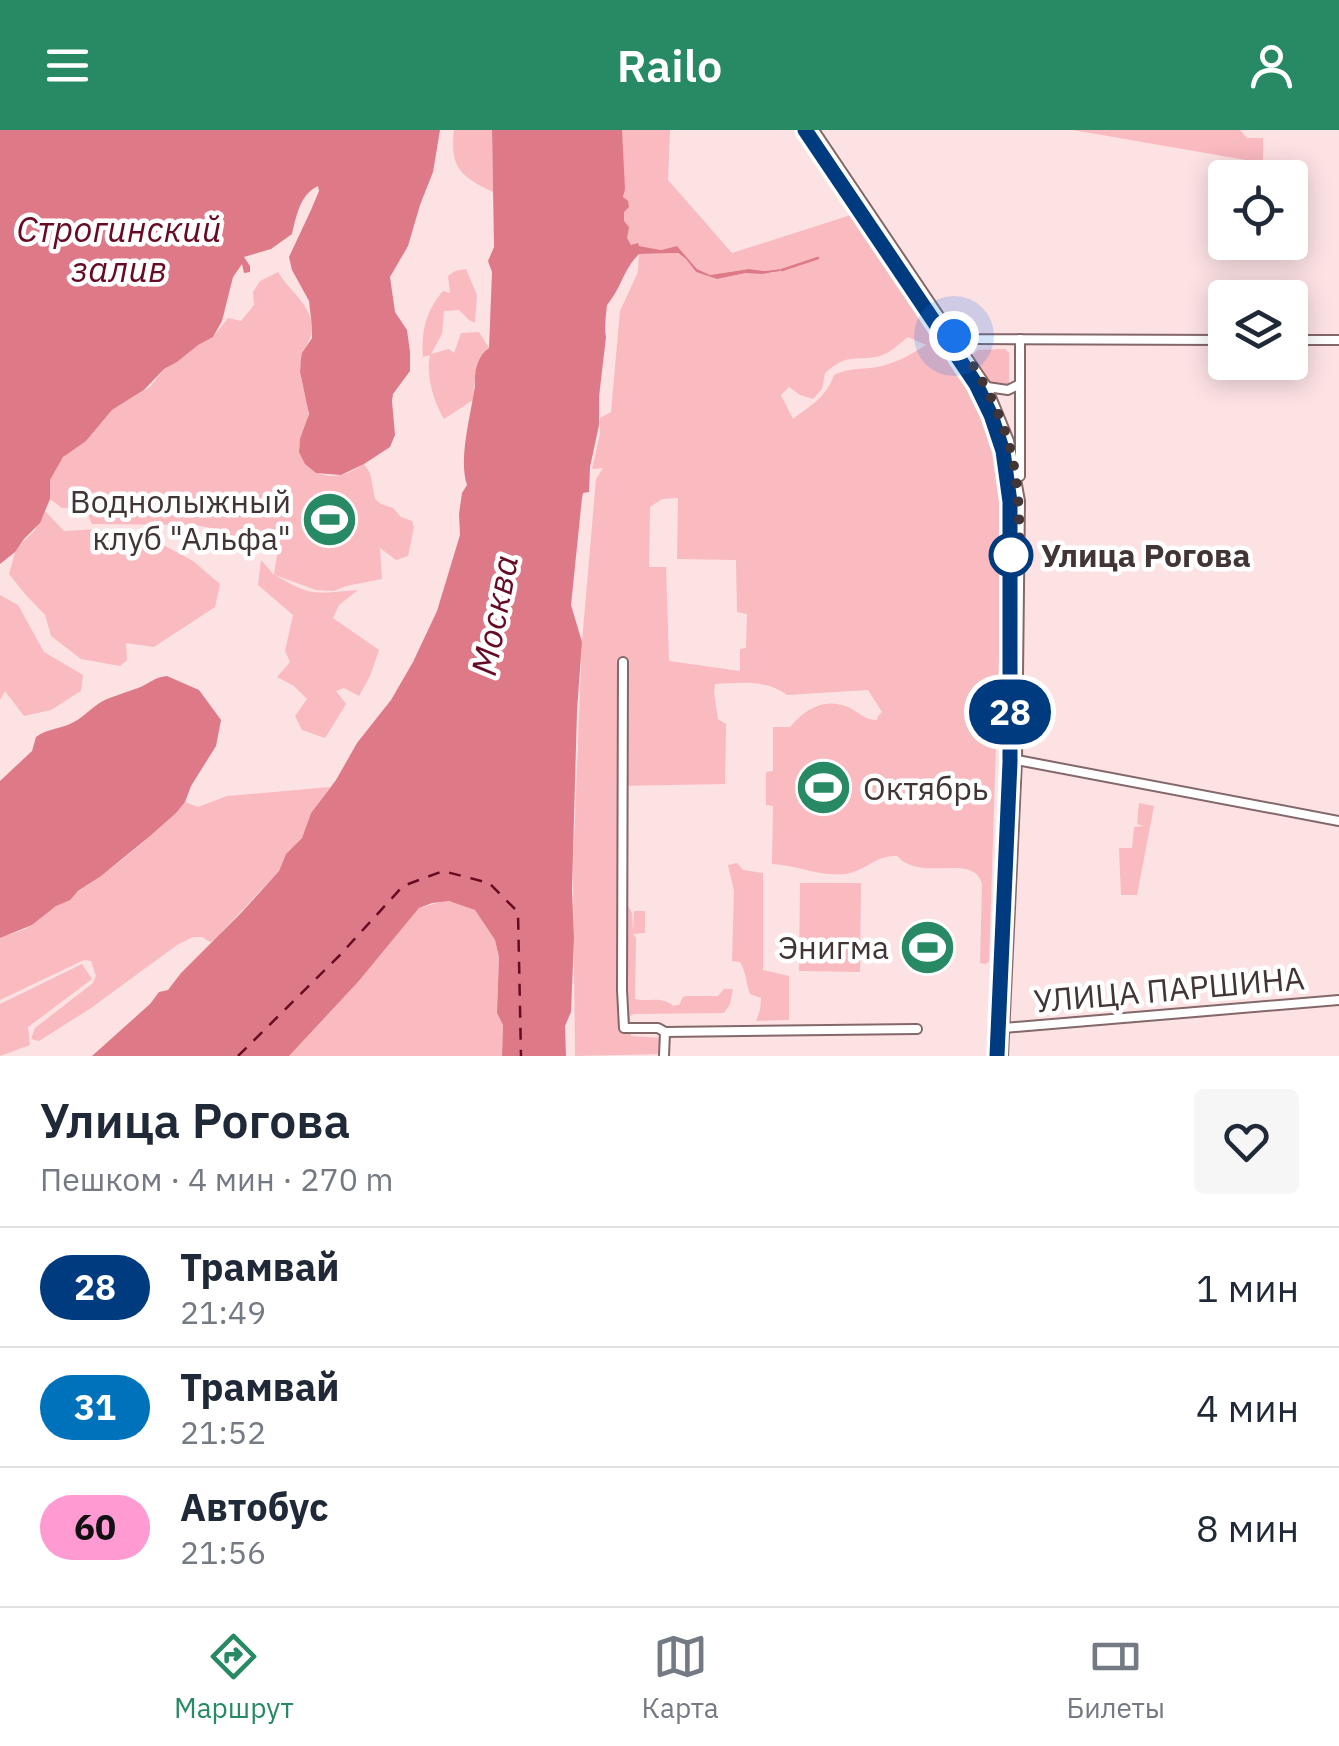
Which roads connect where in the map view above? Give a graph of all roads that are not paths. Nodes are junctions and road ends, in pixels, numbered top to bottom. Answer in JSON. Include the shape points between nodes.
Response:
{"nodes":[{"id":1,"x":814,"y":130,"type":"edge"},
{"id":2,"x":954,"y":336,"type":"junction"},
{"id":3,"x":1020,"y":339,"type":"junction"},
{"id":4,"x":977,"y":340,"type":"junction"},
{"id":5,"x":1208,"y":340,"type":"edge"},
{"id":6,"x":1308,"y":340,"type":"edge"},
{"id":7,"x":1339,"y":340,"type":"edge"},
{"id":8,"x":966,"y":355,"type":"junction"},
{"id":9,"x":1020,"y":384,"type":"junction"},
{"id":10,"x":987,"y":387,"type":"junction"},
{"id":11,"x":1020,"y":501,"type":"junction"},
{"id":12,"x":624,"y":662,"type":"dead end"},
{"id":13,"x":1017,"y":760,"type":"junction"},
{"id":14,"x":1339,"y":821,"type":"edge"},
{"id":15,"x":1339,"y":1000,"type":"edge"},
{"id":16,"x":1004,"y":1028,"type":"junction"},
{"id":17,"x":917,"y":1030,"type":"dead end"},
{"id":18,"x":666,"y":1032,"type":"junction"},
{"id":19,"x":664,"y":1056,"type":"edge"},
{"id":20,"x":1003,"y":1056,"type":"edge"}],
"edges":[{"from":1,"to":2,"type":"street"},
{"from":2,"to":4,"type":"street"},
{"from":2,"to":8,"type":"street"},
{"from":3,"to":4,"type":"street"},
{"from":3,"to":5,"type":"street"},
{"from":3,"to":9,"type":"street"},
{"from":4,"to":8,"type":"street"},
{"from":6,"to":7,"type":"street"},
{"from":8,"to":10,"type":"street"},
{"from":9,"to":10,"type":"street"},
{"from":9,"to":11,"type":"street"},
{"from":10,"to":11,"type":"street","via":[[1010,441]]},
{"from":11,"to":13,"type":"street"},
{"from":12,"to":18,"type":"street","via":[[624,1028]]},
{"from":13,"to":14,"type":"street"},
{"from":13,"to":16,"type":"street"},
{"from":15,"to":16,"type":"street","name":"УЛИЦА ПАРШИНА"},
{"from":16,"to":20,"type":"street"},
{"from":17,"to":18,"type":"street"},
{"from":18,"to":19,"type":"street"}]}
